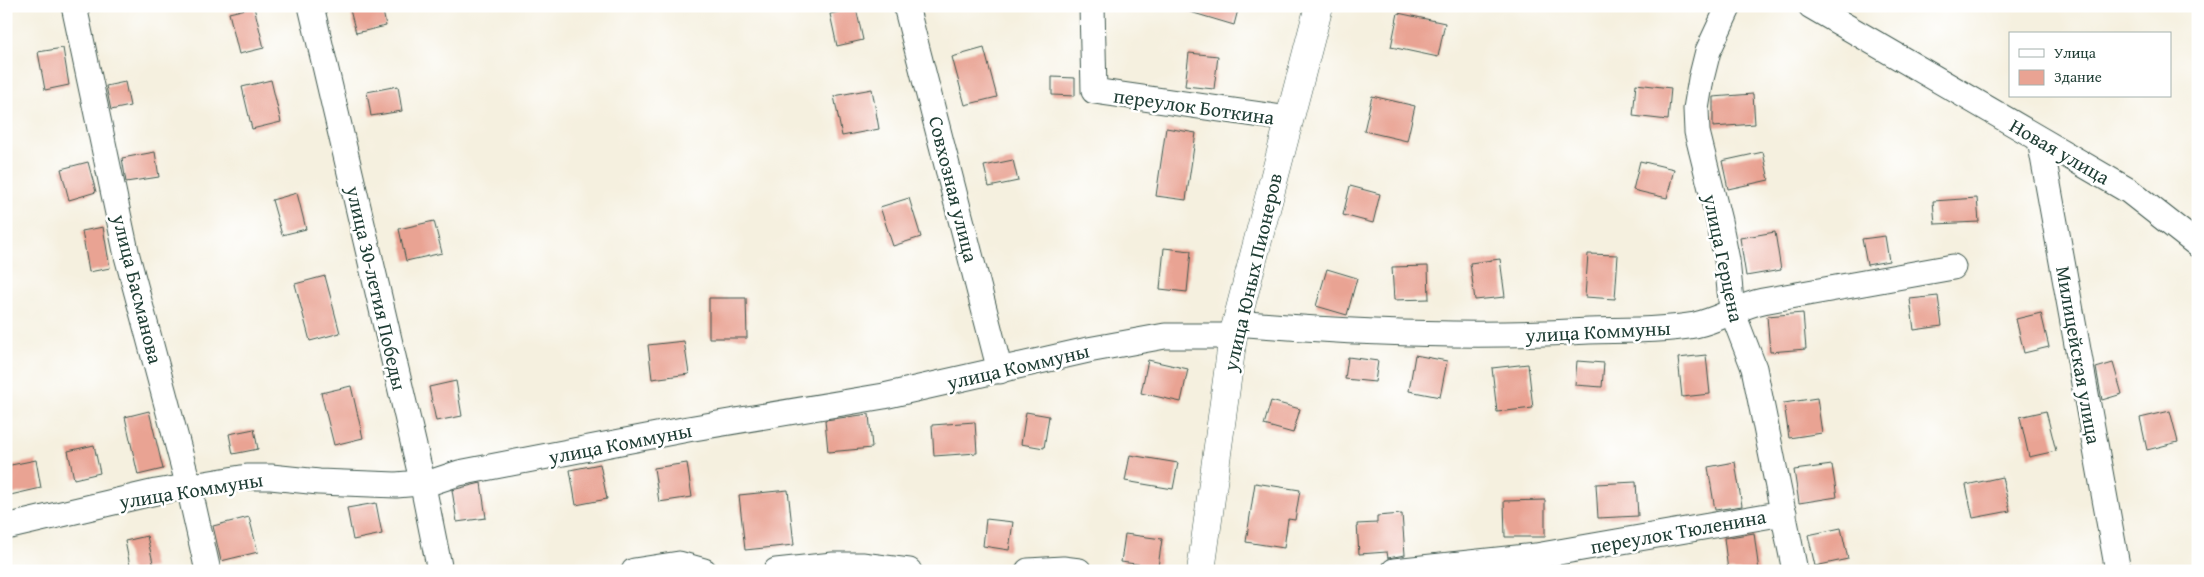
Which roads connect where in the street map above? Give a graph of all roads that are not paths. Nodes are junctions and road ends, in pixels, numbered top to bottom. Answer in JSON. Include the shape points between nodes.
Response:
{"nodes":[{"id":1,"x":74,"y":6,"type":"edge"},
{"id":2,"x":312,"y":6,"type":"edge"},
{"id":3,"x":906,"y":6,"type":"edge"},
{"id":4,"x":1092,"y":6,"type":"edge"},
{"id":5,"x":1319,"y":6,"type":"edge"},
{"id":6,"x":1729,"y":6,"type":"edge"},
{"id":7,"x":1811,"y":6,"type":"edge"},
{"id":8,"x":1289,"y":120,"type":"junction"},
{"id":9,"x":2040,"y":140,"type":"junction"},
{"id":10,"x":2198,"y":244,"type":"edge"},
{"id":11,"x":1953,"y":267,"type":"dead end"},
{"id":12,"x":1732,"y":311,"type":"junction"},
{"id":13,"x":1235,"y":330,"type":"junction"},
{"id":14,"x":1000,"y":371,"type":"junction"},
{"id":15,"x":423,"y":482,"type":"junction"},
{"id":16,"x":189,"y":487,"type":"junction"},
{"id":17,"x":1784,"y":513,"type":"junction"},
{"id":18,"x":6,"y":527,"type":"edge"},
{"id":19,"x":208,"y":571,"type":"edge"},
{"id":20,"x":440,"y":571,"type":"edge"},
{"id":21,"x":634,"y":571,"type":"edge"},
{"id":22,"x":704,"y":571,"type":"edge"},
{"id":23,"x":776,"y":571,"type":"edge"},
{"id":24,"x":909,"y":571,"type":"edge"},
{"id":25,"x":1028,"y":571,"type":"edge"},
{"id":26,"x":1078,"y":571,"type":"edge"},
{"id":27,"x":1201,"y":571,"type":"edge"},
{"id":28,"x":1205,"y":571,"type":"edge"},
{"id":29,"x":1394,"y":571,"type":"edge"},
{"id":30,"x":1795,"y":571,"type":"edge"},
{"id":31,"x":2118,"y":571,"type":"edge"}],
"edges":[{"from":1,"to":16,"type":"street","name":"улица Басманова","via":[[127,256]]},
{"from":2,"to":15,"type":"street","name":"улица 30-летия Победы"},
{"from":3,"to":14,"type":"street","name":"Совхозная улица"},
{"from":4,"to":8,"type":"street","name":"переулок Боткина","via":[[1094,91]]},
{"from":5,"to":8,"type":"main road","name":"улица Юных Пионеров"},
{"from":6,"to":12,"type":"street","name":"улица Герцена","via":[[1708,52],[1696,109],[1697,132],[1727,260]]},
{"from":7,"to":9,"type":"street","name":"Новая улица"},
{"from":8,"to":13,"type":"main road","name":"улица Юных Пионеров"},
{"from":9,"to":10,"type":"street","name":"Новая улица","via":[[2129,191]]},
{"from":9,"to":31,"type":"street","name":"Милицейская улица"},
{"from":11,"to":12,"type":"street","name":"улица Коммуны","via":[[1763,300]]},
{"from":12,"to":13,"type":"street","name":"улица Коммуны","via":[[1695,325],[1511,336]]},
{"from":12,"to":17,"type":"street","name":"улица Герцена","via":[[1754,368]]},
{"from":13,"to":14,"type":"street","name":"улица Коммуны","via":[[1165,336]]},
{"from":13,"to":27,"type":"main road","name":"улица Юных Пионеров"},
{"from":14,"to":15,"type":"street","name":"улица Коммуны","via":[[875,398],[688,429]]},
{"from":15,"to":16,"type":"street","name":"улица Коммуны","via":[[396,486],[271,477]]},
{"from":15,"to":20,"type":"street","name":"улица 30-летия Победы"},
{"from":16,"to":18,"type":"street","name":"улица Коммуны"},
{"from":16,"to":19,"type":"street","name":"улица Басманова"},
{"from":17,"to":29,"type":"street","name":"переулок Тюленина","via":[[1536,556]]},
{"from":17,"to":30,"type":"street","name":"улица Герцена"},
{"from":21,"to":22,"type":"street","via":[[680,564]]},
{"from":23,"to":24,"type":"street","via":[[834,565]]},
{"from":25,"to":26,"type":"street"},
{"from":27,"to":28,"type":"street"}]}
